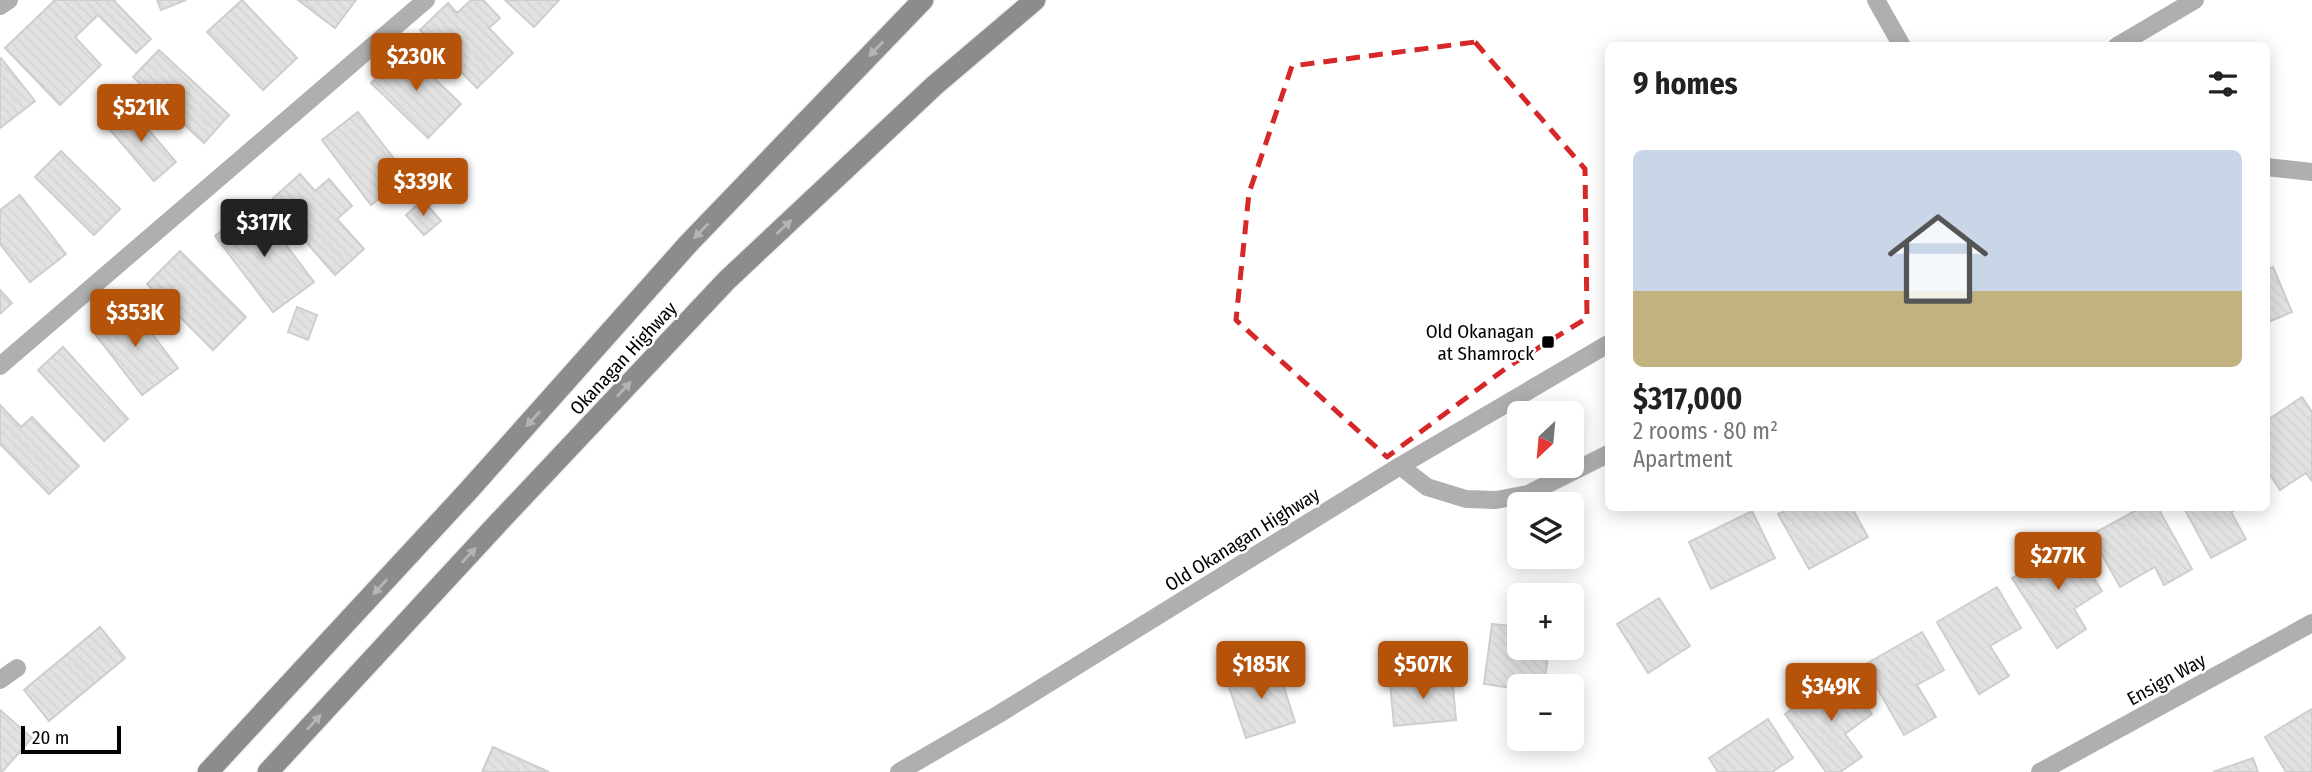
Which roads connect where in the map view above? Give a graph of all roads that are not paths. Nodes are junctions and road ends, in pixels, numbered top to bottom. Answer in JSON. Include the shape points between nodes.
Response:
{"nodes":[{"id":1,"x":9,"y":0,"type":"edge"},
{"id":2,"x":426,"y":0,"type":"edge"},
{"id":3,"x":923,"y":0,"type":"edge"},
{"id":4,"x":1035,"y":0,"type":"edge"},
{"id":5,"x":1876,"y":0,"type":"edge"},
{"id":6,"x":2194,"y":0,"type":"edge"},
{"id":7,"x":0,"y":6,"type":"edge"},
{"id":8,"x":1900,"y":42,"type":"edge"},
{"id":9,"x":2124,"y":42,"type":"edge"},
{"id":10,"x":2270,"y":167,"type":"edge"},
{"id":11,"x":2312,"y":172,"type":"edge"},
{"id":12,"x":1605,"y":346,"type":"edge"},
{"id":13,"x":0,"y":366,"type":"edge"},
{"id":14,"x":1605,"y":456,"type":"edge"},
{"id":15,"x":1400,"y":466,"type":"junction"},
{"id":16,"x":2312,"y":623,"type":"edge"},
{"id":17,"x":17,"y":668,"type":"dead end"},
{"id":18,"x":0,"y":680,"type":"edge"},
{"id":19,"x":208,"y":772,"type":"edge"},
{"id":20,"x":268,"y":772,"type":"edge"},
{"id":21,"x":899,"y":772,"type":"edge"},
{"id":22,"x":2040,"y":772,"type":"edge"}],
"edges":[{"from":1,"to":7,"type":"street"},
{"from":2,"to":13,"type":"street"},
{"from":3,"to":19,"type":"highway","name":"Okanagan Highway","one_way":true,"via":[[689,243]]},
{"from":20,"to":4,"type":"highway","name":"Okanagan Highway","one_way":true,"via":[[727,280],[935,85]]},
{"from":5,"to":8,"type":"street"},
{"from":6,"to":9,"type":"street"},
{"from":10,"to":11,"type":"street"},
{"from":12,"to":15,"type":"street","name":"Old Okanagan Highway"},
{"from":14,"to":15,"type":"street","via":[[1528,494],[1496,500],[1466,499],[1427,487]]},
{"from":15,"to":21,"type":"street","name":"Old Okanagan Highway"},
{"from":16,"to":22,"type":"street","name":"Ensign Way"},
{"from":17,"to":18,"type":"street"}]}
